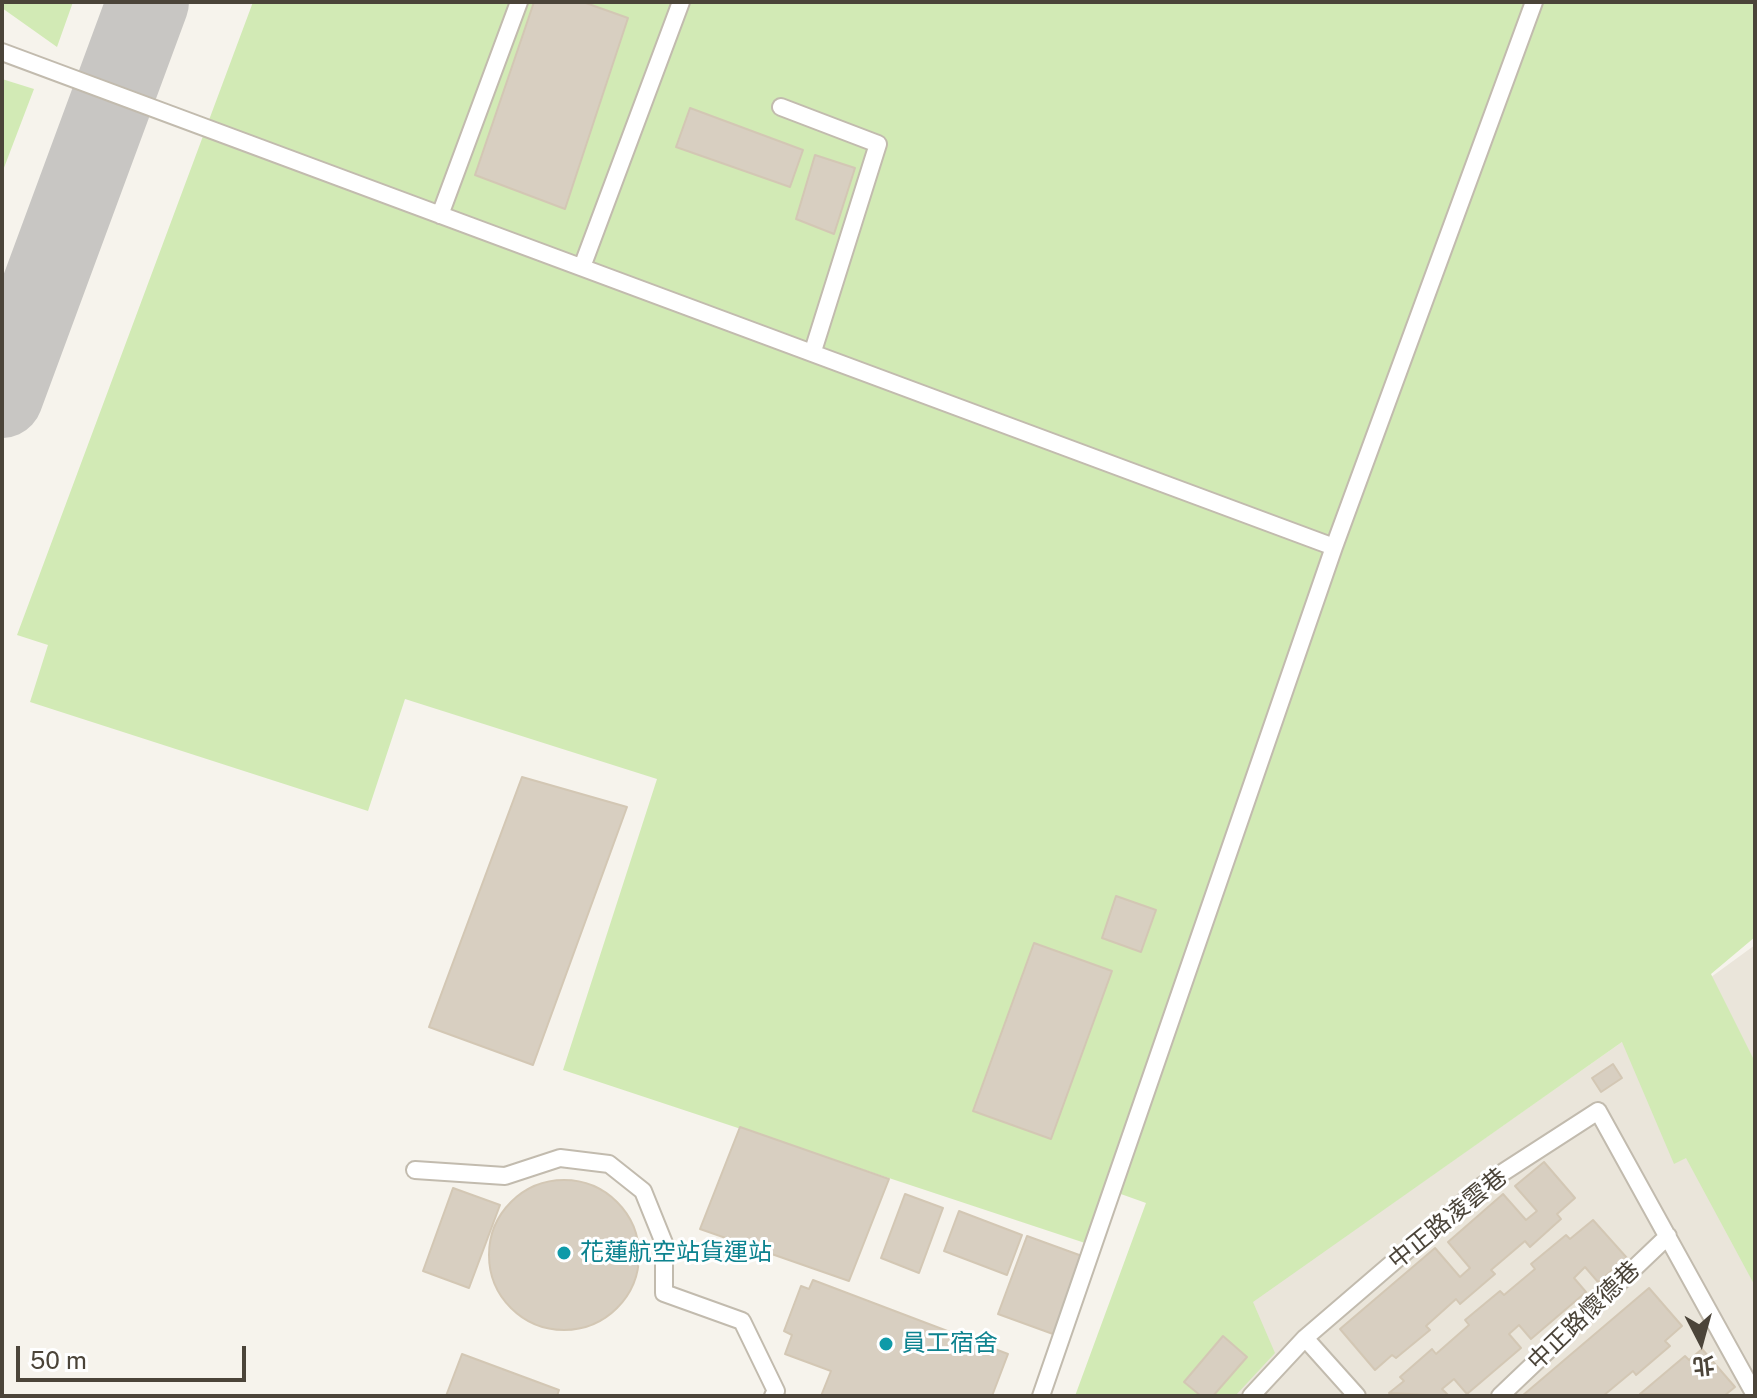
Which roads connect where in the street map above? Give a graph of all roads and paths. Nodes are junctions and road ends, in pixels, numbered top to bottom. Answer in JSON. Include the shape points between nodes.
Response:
{"nodes":[{"id":1,"x":519,"y":2,"type":"edge"},
{"id":2,"x":681,"y":2,"type":"edge"},
{"id":3,"x":1534,"y":2,"type":"edge"},
{"id":4,"x":2,"y":52,"type":"edge"},
{"id":5,"x":781,"y":107,"type":"dead end"},
{"id":6,"x":440,"y":215,"type":"junction"},
{"id":7,"x":582,"y":267,"type":"junction"},
{"id":8,"x":813,"y":351,"type":"junction"},
{"id":9,"x":1334,"y":547,"type":"junction"},
{"id":10,"x":415,"y":1170,"type":"dead end"},
{"id":11,"x":1668,"y":1236,"type":"junction"},
{"id":12,"x":1305,"y":1338,"type":"junction"},
{"id":13,"x":1755,"y":1395,"type":"edge"},
{"id":14,"x":773,"y":1396,"type":"edge"},
{"id":15,"x":1041,"y":1396,"type":"edge"},
{"id":16,"x":1251,"y":1396,"type":"edge"},
{"id":17,"x":1357,"y":1396,"type":"edge"},
{"id":18,"x":1500,"y":1396,"type":"edge"}],
"edges":[{"from":1,"to":6,"type":"lane"},
{"from":2,"to":7,"type":"lane"},
{"from":3,"to":9,"type":"lane"},
{"from":4,"to":6,"type":"lane"},
{"from":5,"to":8,"type":"lane","via":[[878,144]]},
{"from":6,"to":7,"type":"lane"},
{"from":7,"to":8,"type":"lane"},
{"from":8,"to":9,"type":"lane"},
{"from":9,"to":15,"type":"lane"},
{"from":10,"to":14,"type":"lane","via":[[505,1176],[560,1158],[609,1164],[643,1191],[664,1243],[664,1293],[742,1321],[776,1391]]},
{"from":11,"to":12,"type":"lane","name":"中正路凌雲巷","via":[[1598,1111],[1482,1186]]},
{"from":11,"to":13,"type":"lane"},
{"from":11,"to":18,"type":"lane","name":"中正路懷德巷"},
{"from":12,"to":16,"type":"lane","name":"中正路凌雲巷"},
{"from":12,"to":17,"type":"lane"}]}
